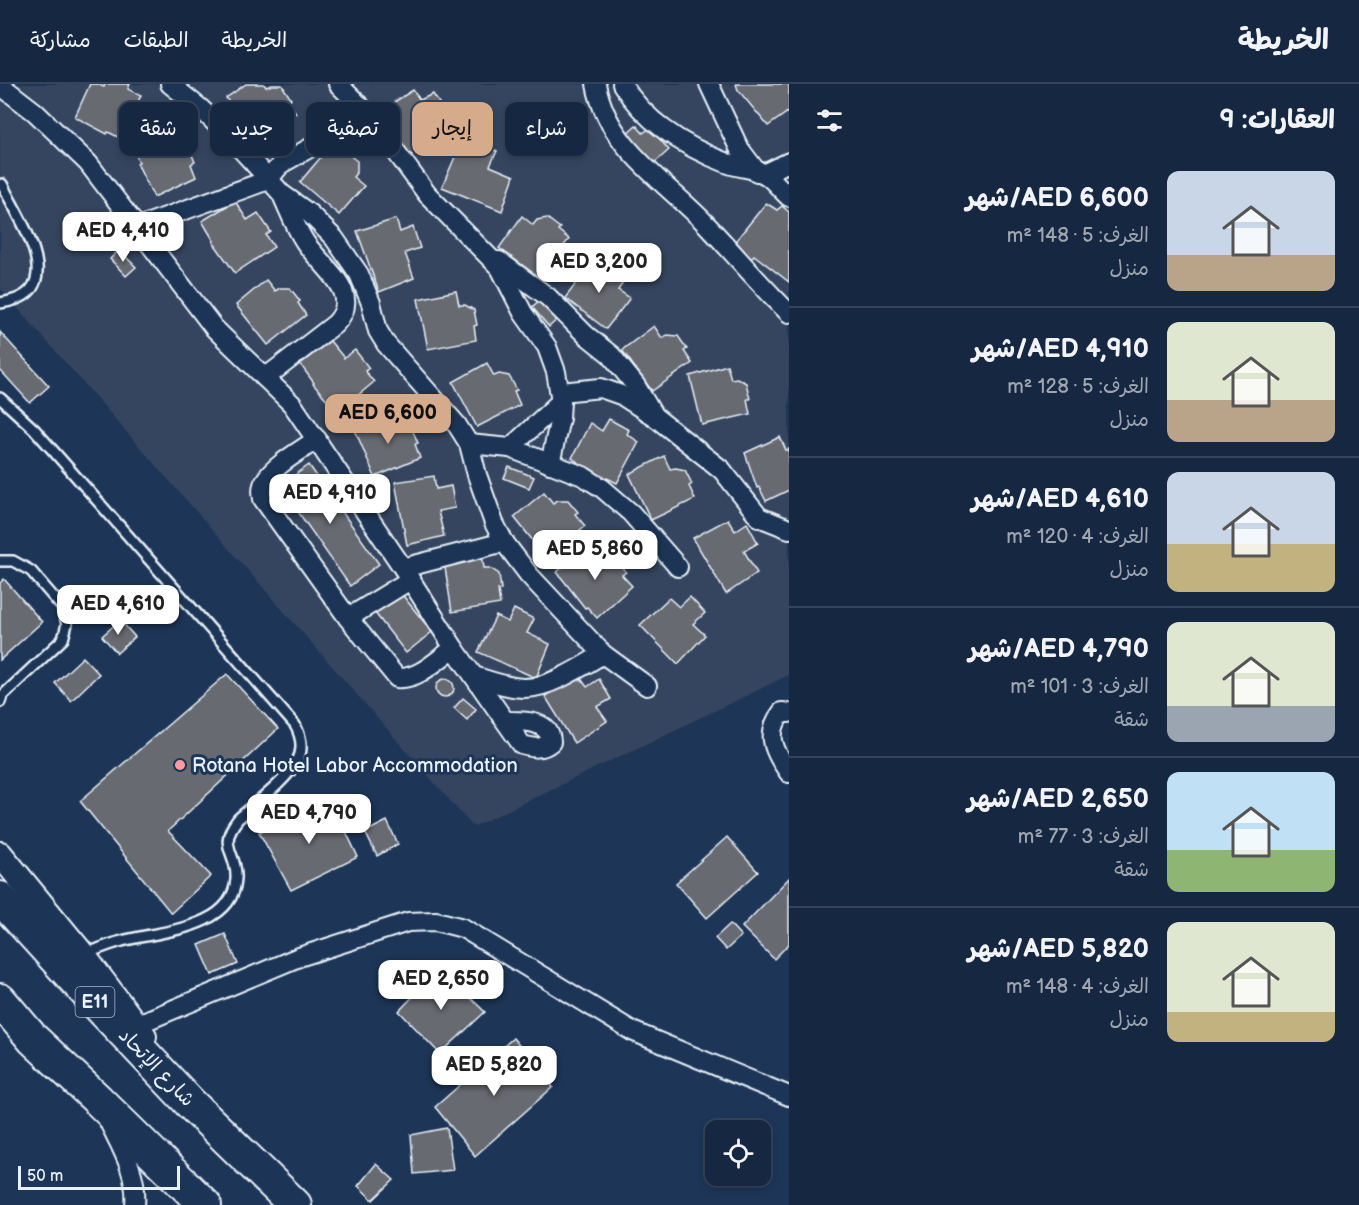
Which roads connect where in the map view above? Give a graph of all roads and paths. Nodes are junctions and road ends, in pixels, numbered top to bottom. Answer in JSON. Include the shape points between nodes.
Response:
{"nodes":[{"id":1,"x":170,"y":84,"type":"edge"},
{"id":2,"x":338,"y":84,"type":"edge"},
{"id":3,"x":596,"y":84,"type":"edge"},
{"id":4,"x":622,"y":84,"type":"edge"},
{"id":5,"x":709,"y":84,"type":"edge"},
{"id":6,"x":0,"y":85,"type":"edge"},
{"id":7,"x":356,"y":102,"type":"edge"},
{"id":8,"x":306,"y":150,"type":"edge"},
{"id":9,"x":399,"y":156,"type":"edge"},
{"id":10,"x":789,"y":162,"type":"edge"},
{"id":11,"x":760,"y":173,"type":"junction"},
{"id":12,"x":268,"y":180,"type":"junction"},
{"id":13,"x":2,"y":184,"type":"dead end"},
{"id":14,"x":282,"y":194,"type":"junction"},
{"id":15,"x":789,"y":197,"type":"edge"},
{"id":16,"x":138,"y":227,"type":"junction"},
{"id":17,"x":479,"y":246,"type":"junction"},
{"id":18,"x":0,"y":303,"type":"edge"},
{"id":19,"x":789,"y":313,"type":"edge"},
{"id":20,"x":265,"y":378,"type":"junction"},
{"id":21,"x":561,"y":397,"type":"junction"},
{"id":22,"x":0,"y":398,"type":"edge"},
{"id":23,"x":655,"y":417,"type":"junction"},
{"id":24,"x":317,"y":439,"type":"junction"},
{"id":25,"x":469,"y":444,"type":"junction"},
{"id":26,"x":510,"y":448,"type":"junction"},
{"id":27,"x":550,"y":465,"type":"junction"},
{"id":28,"x":789,"y":530,"type":"edge"},
{"id":29,"x":504,"y":542,"type":"junction"},
{"id":30,"x":0,"y":561,"type":"edge"},
{"id":31,"x":678,"y":567,"type":"dead end"},
{"id":32,"x":406,"y":574,"type":"junction"},
{"id":33,"x":348,"y":618,"type":"junction"},
{"id":34,"x":453,"y":648,"type":"junction"},
{"id":35,"x":603,"y":654,"type":"junction"},
{"id":36,"x":474,"y":676,"type":"junction"},
{"id":37,"x":647,"y":686,"type":"dead end"},
{"id":38,"x":1,"y":697,"type":"edge"},
{"id":39,"x":789,"y":713,"type":"edge"},
{"id":40,"x":505,"y":721,"type":"dead end"},
{"id":41,"x":789,"y":772,"type":"edge"},
{"id":42,"x":0,"y":854,"type":"edge"},
{"id":43,"x":0,"y":898,"type":"edge"},
{"id":44,"x":82,"y":955,"type":"junction"},
{"id":45,"x":0,"y":1000,"type":"edge"},
{"id":46,"x":136,"y":1025,"type":"junction"},
{"id":47,"x":789,"y":1096,"type":"edge"},
{"id":48,"x":98,"y":1100,"type":"junction"},
{"id":49,"x":192,"y":1105,"type":"junction"},
{"id":50,"x":135,"y":1205,"type":"edge"},
{"id":51,"x":205,"y":1205,"type":"edge"},
{"id":52,"x":295,"y":1205,"type":"edge"}],
"edges":[{"from":1,"to":12,"type":"street","via":[[227,134]]},
{"from":2,"to":7,"type":"street"},
{"from":3,"to":19,"type":"street","via":[[604,113],[622,143],[699,217]]},
{"from":4,"to":11,"type":"street","via":[[658,125],[696,151]]},
{"from":5,"to":11,"type":"street","via":[[739,148]]},
{"from":6,"to":16,"type":"street","via":[[35,112],[88,163]]},
{"from":8,"to":12,"type":"street","via":[[281,164]]},
{"from":9,"to":17,"type":"street","via":[[427,194]]},
{"from":10,"to":11,"type":"street"},
{"from":11,"to":15,"type":"street"},
{"from":12,"to":14,"type":"street"},
{"from":12,"to":16,"type":"street"},
{"from":13,"to":18,"type":"lane","via":[[35,250],[38,276],[23,296]]},
{"from":14,"to":20,"type":"street","via":[[304,241],[336,278],[346,306],[335,324]]},
{"from":14,"to":25,"type":"street","via":[[334,238],[359,274],[386,344]]},
{"from":16,"to":20,"type":"street","via":[[214,328]]},
{"from":17,"to":21,"type":"street","via":[[500,268],[547,347]]},
{"from":17,"to":23,"type":"street","via":[[548,297],[611,356]]},
{"from":20,"to":24,"type":"street","via":[[292,404]]},
{"from":21,"to":23,"type":"street","via":[[581,389],[601,388],[621,395]]},
{"from":21,"to":26,"type":"street"},
{"from":21,"to":27,"type":"street"},
{"from":22,"to":44,"type":"lane","via":[[34,429],[287,716],[300,734],[302,745],[289,773],[231,828],[228,843],[236,865],[236,883],[222,908],[198,923],[123,940]]},
{"from":23,"to":28,"type":"street","via":[[722,470],[759,518]]},
{"from":24,"to":32,"type":"street"},
{"from":24,"to":33,"type":"street","via":[[274,471],[264,481],[261,492]]},
{"from":25,"to":26,"type":"street"},
{"from":25,"to":29,"type":"street","via":[[487,505]]},
{"from":26,"to":27,"type":"street"},
{"from":27,"to":31,"type":"street","via":[[584,476],[602,488],[631,513]]},
{"from":29,"to":32,"type":"street"},
{"from":29,"to":35,"type":"street","via":[[529,575]]},
{"from":30,"to":38,"type":"lane","via":[[13,561],[31,571],[62,607],[67,624],[63,639]]},
{"from":32,"to":33,"type":"street"},
{"from":32,"to":34,"type":"street"},
{"from":33,"to":34,"type":"street","via":[[397,678],[415,675]]},
{"from":34,"to":36,"type":"street"},
{"from":35,"to":36,"type":"street","via":[[539,687],[523,689]]},
{"from":35,"to":37,"type":"street"},
{"from":36,"to":40,"type":"street"},
{"from":39,"to":41,"type":"street","via":[[782,712],[774,722],[772,735],[776,754]]},
{"from":42,"to":44,"type":"street"},
{"from":43,"to":49,"type":"highway","name":"شارع الإتحاد","number":"E11"},
{"from":44,"to":46,"type":"street"},
{"from":45,"to":48,"type":"highway","via":[[33,1039]]},
{"from":46,"to":47,"type":"street","via":[[299,957],[408,922],[436,921],[463,928],[632,1030]]},
{"from":46,"to":49,"type":"street"},
{"from":48,"to":50,"type":"street","via":[[129,1165]]},
{"from":48,"to":51,"type":"highway"},
{"from":49,"to":52,"type":"highway","name":"شارع الإتحاد","number":"E11"}]}
